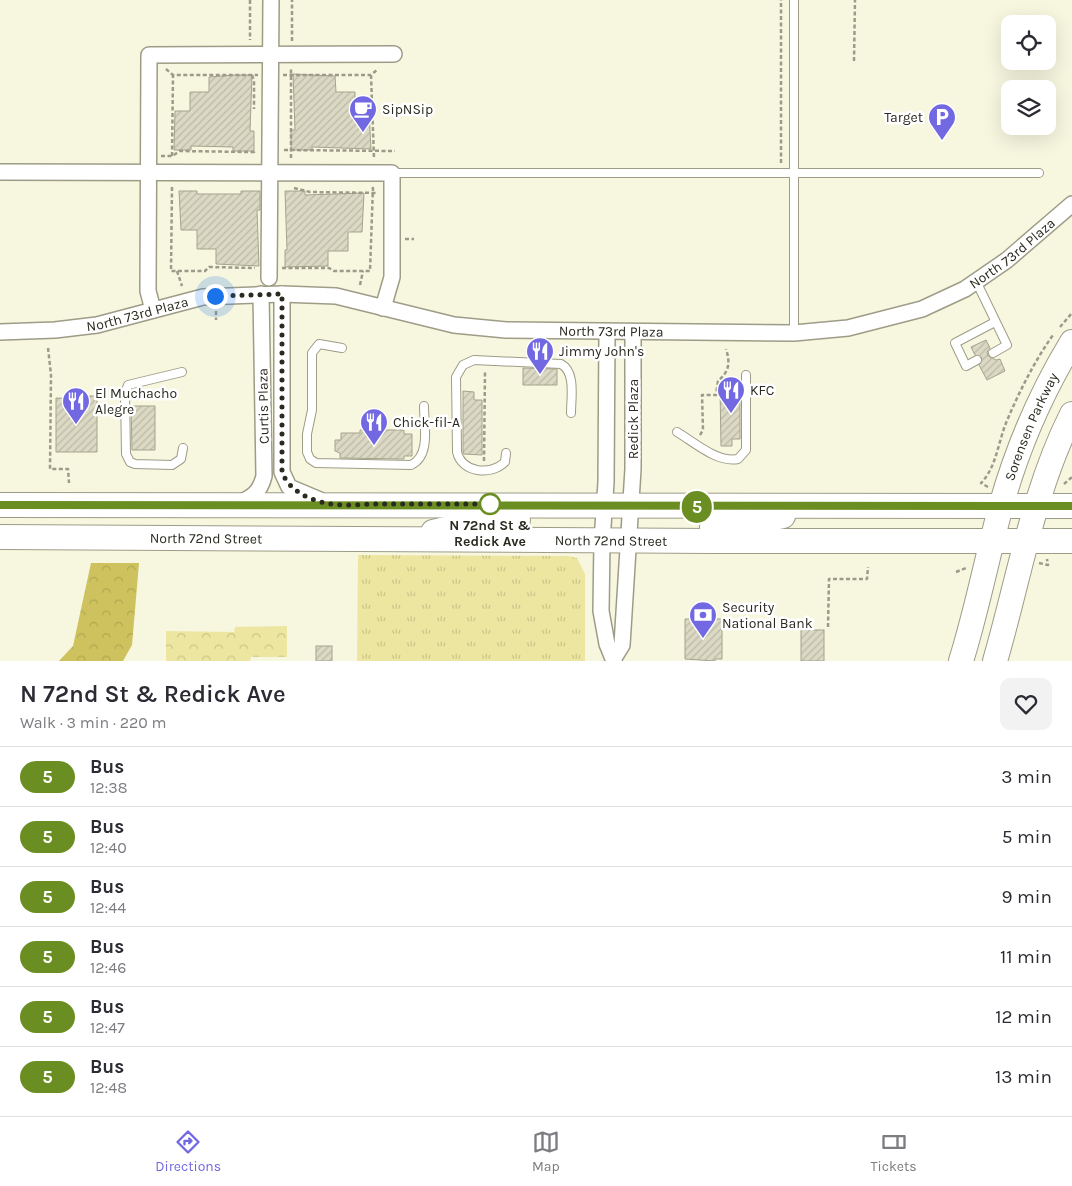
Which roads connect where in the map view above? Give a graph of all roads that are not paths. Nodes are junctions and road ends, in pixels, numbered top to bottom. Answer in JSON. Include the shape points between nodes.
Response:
{"nodes":[{"id":1,"x":271,"y":0,"type":"edge"},
{"id":2,"x":794,"y":0,"type":"edge"},
{"id":3,"x":271,"y":54,"type":"junction"},
{"id":4,"x":394,"y":54,"type":"dead end"},
{"id":5,"x":270,"y":171,"type":"junction"},
{"id":6,"x":0,"y":172,"type":"edge"},
{"id":7,"x":149,"y":172,"type":"junction"},
{"id":8,"x":392,"y":173,"type":"junction"},
{"id":9,"x":1039,"y":173,"type":"dead end"},
{"id":10,"x":794,"y":174,"type":"junction"},
{"id":11,"x":1072,"y":204,"type":"edge"},
{"id":12,"x":264,"y":273,"type":"road end"},
{"id":13,"x":976,"y":282,"type":"junction"},
{"id":14,"x":261,"y":294,"type":"junction"},
{"id":15,"x":282,"y":294,"type":"junction"},
{"id":16,"x":383,"y":308,"type":"junction"},
{"id":17,"x":153,"y":310,"type":"junction"},
{"id":18,"x":995,"y":322,"type":"junction"},
{"id":19,"x":0,"y":332,"type":"edge"},
{"id":20,"x":607,"y":332,"type":"junction"},
{"id":21,"x":633,"y":332,"type":"junction"},
{"id":22,"x":794,"y":333,"type":"junction"},
{"id":23,"x":1072,"y":342,"type":"edge"},
{"id":24,"x":342,"y":348,"type":"dead end"},
{"id":25,"x":993,"y":353,"type":"dead end"},
{"id":26,"x":977,"y":360,"type":"dead end"},
{"id":27,"x":182,"y":372,"type":"dead end"},
{"id":28,"x":746,"y":375,"type":"dead end"},
{"id":29,"x":424,"y":406,"type":"dead end"},
{"id":30,"x":571,"y":414,"type":"dead end"},
{"id":31,"x":1072,"y":414,"type":"edge"},
{"id":32,"x":677,"y":432,"type":"dead end"},
{"id":33,"x":183,"y":448,"type":"dead end"},
{"id":34,"x":506,"y":453,"type":"dead end"},
{"id":35,"x":168,"y":504,"type":"junction"},
{"id":36,"x":236,"y":504,"type":"junction"},
{"id":37,"x":331,"y":504,"type":"junction"},
{"id":38,"x":0,"y":505,"type":"edge"},
{"id":39,"x":1001,"y":506,"type":"junction"},
{"id":40,"x":1037,"y":506,"type":"junction"},
{"id":41,"x":1072,"y":506,"type":"edge"},
{"id":42,"x":0,"y":523,"type":"edge"},
{"id":43,"x":603,"y":523,"type":"junction"},
{"id":44,"x":629,"y":525,"type":"junction"},
{"id":45,"x":0,"y":537,"type":"edge"},
{"id":46,"x":992,"y":540,"type":"junction"},
{"id":47,"x":1028,"y":540,"type":"junction"},
{"id":48,"x":1072,"y":541,"type":"edge"},
{"id":49,"x":614,"y":659,"type":"edge"},
{"id":50,"x":961,"y":661,"type":"edge"},
{"id":51,"x":995,"y":661,"type":"edge"}],
"edges":[{"from":1,"to":3,"type":"street"},
{"from":2,"to":10,"type":"lane"},
{"from":3,"to":4,"type":"street"},
{"from":3,"to":5,"type":"street"},
{"from":3,"to":7,"type":"street","via":[[149,55]]},
{"from":5,"to":7,"type":"street"},
{"from":5,"to":8,"type":"street"},
{"from":5,"to":12,"type":"street"},
{"from":6,"to":7,"type":"street"},
{"from":7,"to":17,"type":"street","via":[[148,291]]},
{"from":8,"to":10,"type":"lane"},
{"from":8,"to":16,"type":"street","via":[[392,277]]},
{"from":9,"to":10,"type":"lane"},
{"from":10,"to":22,"type":"lane"},
{"from":11,"to":13,"type":"street","name":"North 73rd Plaza"},
{"from":13,"to":18,"type":"lane"},
{"from":13,"to":22,"type":"street","name":"North 73rd Plaza","via":[[945,299],[898,317],[848,328]]},
{"from":14,"to":15,"type":"street","name":"North 73rd Plaza"},
{"from":14,"to":17,"type":"street","name":"North 73rd Plaza","via":[[203,297]]},
{"from":14,"to":36,"type":"street","name":"Curtis Plaza","via":[[264,476],[256,494]]},
{"from":15,"to":16,"type":"street","name":"North 73rd Plaza","via":[[336,296]]},
{"from":15,"to":37,"type":"street","name":"Curtis Plaza","via":[[282,472],[290,487]]},
{"from":16,"to":20,"type":"street","name":"North 73rd Plaza","via":[[479,327]]},
{"from":17,"to":19,"type":"street","name":"North 73rd Plaza","via":[[74,328]]},
{"from":18,"to":25,"type":"lane","via":[[1007,345]]},
{"from":18,"to":26,"type":"lane","via":[[955,343],[966,366]]},
{"from":20,"to":21,"type":"street","name":"North 73rd Plaza"},
{"from":20,"to":43,"type":"street","name":"Redick Plaza","via":[[607,468]]},
{"from":21,"to":22,"type":"street","name":"North 73rd Plaza"},
{"from":21,"to":44,"type":"street","name":"Redick Plaza","via":[[633,469]]},
{"from":23,"to":39,"type":"main road","name":"Sorensen Parkway","via":[[1034,416]]},
{"from":24,"to":29,"type":"lane","via":[[319,344],[312,353],[312,410],[307,452],[310,459],[316,463],[411,465],[418,462],[424,451]]},
{"from":27,"to":33,"type":"lane","via":[[128,385],[125,394],[126,454],[135,464],[172,465],[181,459]]},
{"from":28,"to":32,"type":"lane","via":[[746,442],[738,459],[726,460]]},
{"from":30,"to":34,"type":"lane","via":[[571,376],[565,366],[555,362],[485,360],[463,364],[456,377],[459,461],[467,468],[493,470],[505,462]]},
{"from":31,"to":40,"type":"main road","via":[[1051,462]]},
{"from":35,"to":36,"type":"main road","name":"North 72nd Street"},
{"from":35,"to":38,"type":"main road","name":"North 72nd Street"},
{"from":35,"to":42,"type":"main road","via":[[86,521]]},
{"from":36,"to":37,"type":"main road","name":"North 72nd Street"},
{"from":37,"to":43,"type":"main road","name":"North 72nd Street"},
{"from":39,"to":40,"type":"main road","name":"North 72nd Street"},
{"from":39,"to":44,"type":"main road","name":"North 72nd Street","via":[[824,507]]},
{"from":39,"to":46,"type":"main road","name":"Sorensen Parkway"},
{"from":40,"to":41,"type":"main road","name":"North 72nd Street"},
{"from":40,"to":47,"type":"main road"},
{"from":43,"to":44,"type":"main road","name":"North 72nd Street"},
{"from":43,"to":44,"type":"main road","via":[[611,533]]},
{"from":43,"to":45,"type":"main road","name":"North 72nd Street","via":[[400,540]]},
{"from":43,"to":49,"type":"street","name":"Redick Plaza","via":[[601,611],[607,644]]},
{"from":44,"to":46,"type":"main road","name":"North 72nd Street"},
{"from":44,"to":49,"type":"street","name":"Redick Plaza","via":[[622,645]]},
{"from":46,"to":47,"type":"main road","name":"North 72nd Street"},
{"from":46,"to":50,"type":"main road","name":"Sorensen Parkway"},
{"from":47,"to":48,"type":"main road","name":"North 72nd Street"},
{"from":47,"to":51,"type":"main road"}]}
